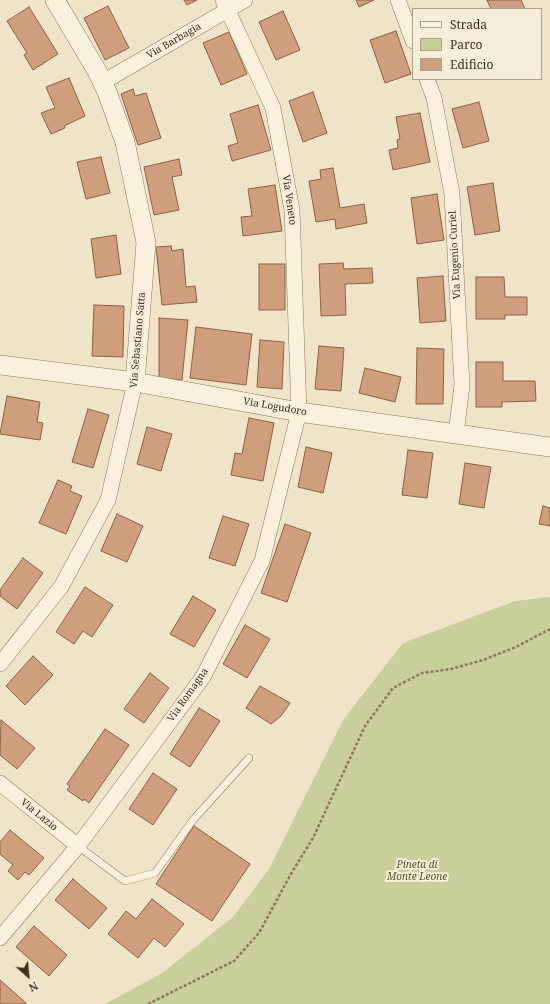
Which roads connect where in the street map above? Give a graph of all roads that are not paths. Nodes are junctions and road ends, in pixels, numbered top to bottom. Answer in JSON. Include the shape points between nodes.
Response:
{"nodes":[{"id":1,"x":55,"y":0,"type":"edge"},
{"id":2,"x":245,"y":0,"type":"edge"},
{"id":3,"x":398,"y":0,"type":"edge"},
{"id":4,"x":226,"y":5,"type":"edge"},
{"id":5,"x":412,"y":38,"type":"edge"},
{"id":6,"x":427,"y":80,"type":"edge"},
{"id":7,"x":103,"y":82,"type":"junction"},
{"id":8,"x":0,"y":365,"type":"edge"},
{"id":9,"x":136,"y":382,"type":"junction"},
{"id":10,"x":299,"y":412,"type":"junction"},
{"id":11,"x":456,"y":434,"type":"junction"},
{"id":12,"x":550,"y":447,"type":"edge"},
{"id":13,"x":0,"y":664,"type":"edge"},
{"id":14,"x":249,"y":758,"type":"dead end"},
{"id":15,"x":0,"y":783,"type":"edge"},
{"id":16,"x":78,"y":846,"type":"junction"},
{"id":17,"x":0,"y":938,"type":"edge"}],
"edges":[{"from":1,"to":7,"type":"street","name":"Via Sebastiano Satta"},
{"from":2,"to":4,"type":"street","name":"Via Barbagia"},
{"from":3,"to":5,"type":"street"},
{"from":4,"to":7,"type":"street","name":"Via Barbagia"},
{"from":4,"to":10,"type":"street","name":"Via Veneto","via":[[273,108],[292,210]]},
{"from":6,"to":11,"type":"street","name":"Via Eugenio Curiel","via":[[434,98],[452,194],[462,385]]},
{"from":7,"to":9,"type":"street","name":"Via Sebastiano Satta","via":[[125,142],[146,242]]},
{"from":8,"to":9,"type":"street","name":"Via Logudoro"},
{"from":9,"to":10,"type":"street","name":"Via Logudoro"},
{"from":9,"to":13,"type":"street","name":"Via Sebastiano Satta","via":[[108,500],[61,587]]},
{"from":10,"to":11,"type":"street","name":"Via Logudoro"},
{"from":10,"to":16,"type":"street","name":"Via Romagna","via":[[262,561],[228,630],[203,677]]},
{"from":11,"to":12,"type":"street","name":"Via Logudoro"},
{"from":14,"to":16,"type":"lane","via":[[193,820],[155,873],[124,881]]},
{"from":15,"to":16,"type":"street","name":"Via Lazio"},
{"from":16,"to":17,"type":"street","name":"Via Romagna"}]}
